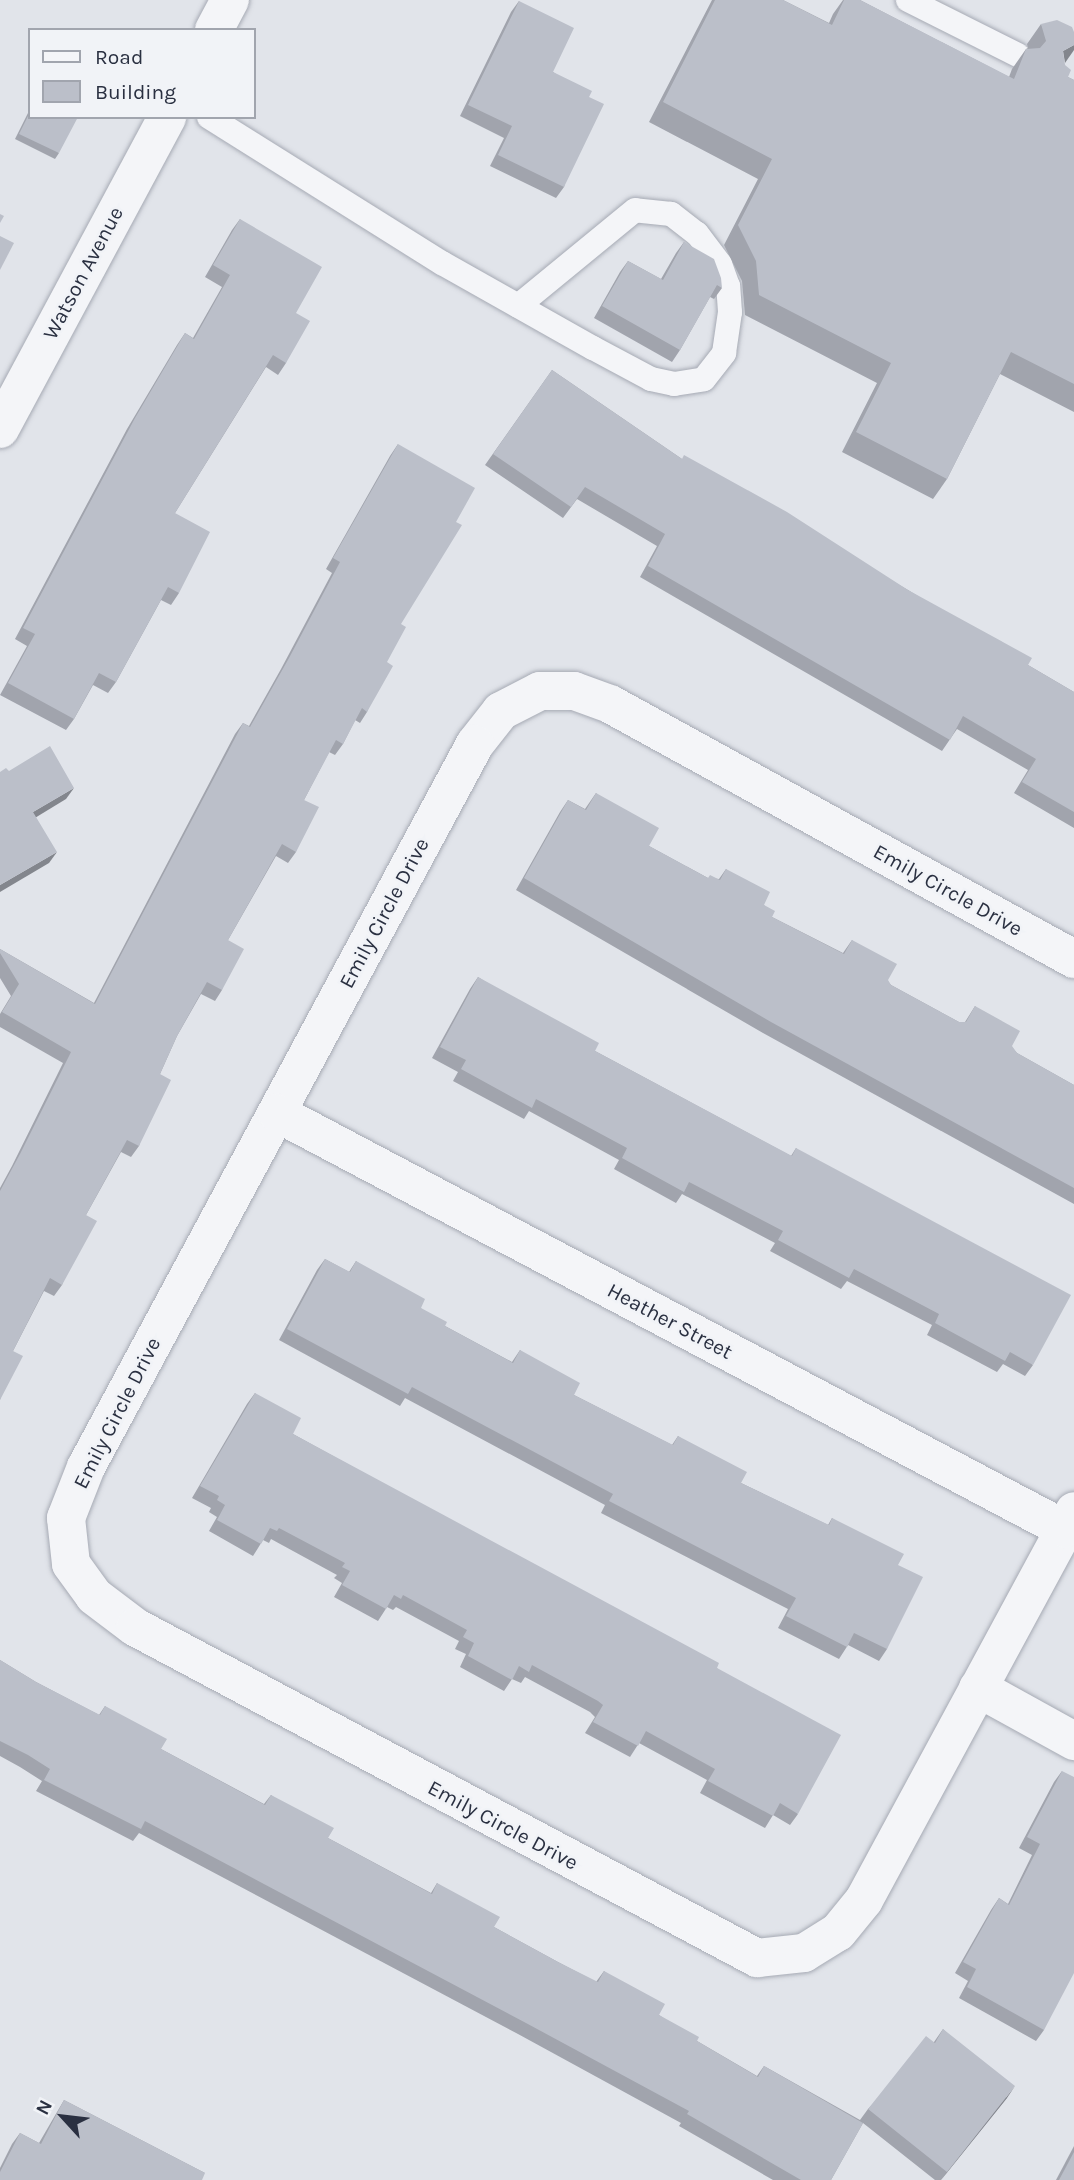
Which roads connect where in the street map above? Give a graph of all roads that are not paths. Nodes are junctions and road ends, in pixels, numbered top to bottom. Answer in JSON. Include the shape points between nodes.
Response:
{"nodes":[{"id":1,"x":230,"y":0,"type":"edge"},
{"id":2,"x":908,"y":0,"type":"edge"},
{"id":3,"x":215,"y":28,"type":"edge"},
{"id":4,"x":1018,"y":55,"type":"dead end"},
{"id":5,"x":166,"y":119,"type":"edge"},
{"id":6,"x":212,"y":119,"type":"edge"},
{"id":7,"x":518,"y":306,"type":"junction"},
{"id":8,"x":0,"y":429,"type":"edge"},
{"id":9,"x":1074,"y":959,"type":"edge"},
{"id":10,"x":277,"y":1113,"type":"junction"},
{"id":11,"x":1069,"y":1520,"type":"edge"},
{"id":12,"x":978,"y":1688,"type":"junction"},
{"id":13,"x":1074,"y":1741,"type":"edge"}],
"edges":[{"from":1,"to":3,"type":"street"},
{"from":2,"to":4,"type":"lane"},
{"from":5,"to":8,"type":"street","name":"Watson Avenue"},
{"from":6,"to":7,"type":"lane"},
{"from":7,"to":7,"type":"lane","via":[[651,379],[674,384],[704,379],[723,354],[730,312],[720,264],[697,234],[671,214],[635,210]]},
{"from":9,"to":10,"type":"street","name":"Emily Circle Drive","via":[[610,704],[574,691],[540,691],[501,711],[475,744]]},
{"from":10,"to":11,"type":"street","name":"Heather Street"},
{"from":10,"to":12,"type":"street","name":"Emily Circle Drive","via":[[86,1467],[66,1518],[71,1564],[94,1596],[135,1627],[757,1958],[804,1953],[838,1932],[864,1900]]},
{"from":11,"to":12,"type":"street","name":"Emily Circle Drive"},
{"from":12,"to":13,"type":"street"}]}
